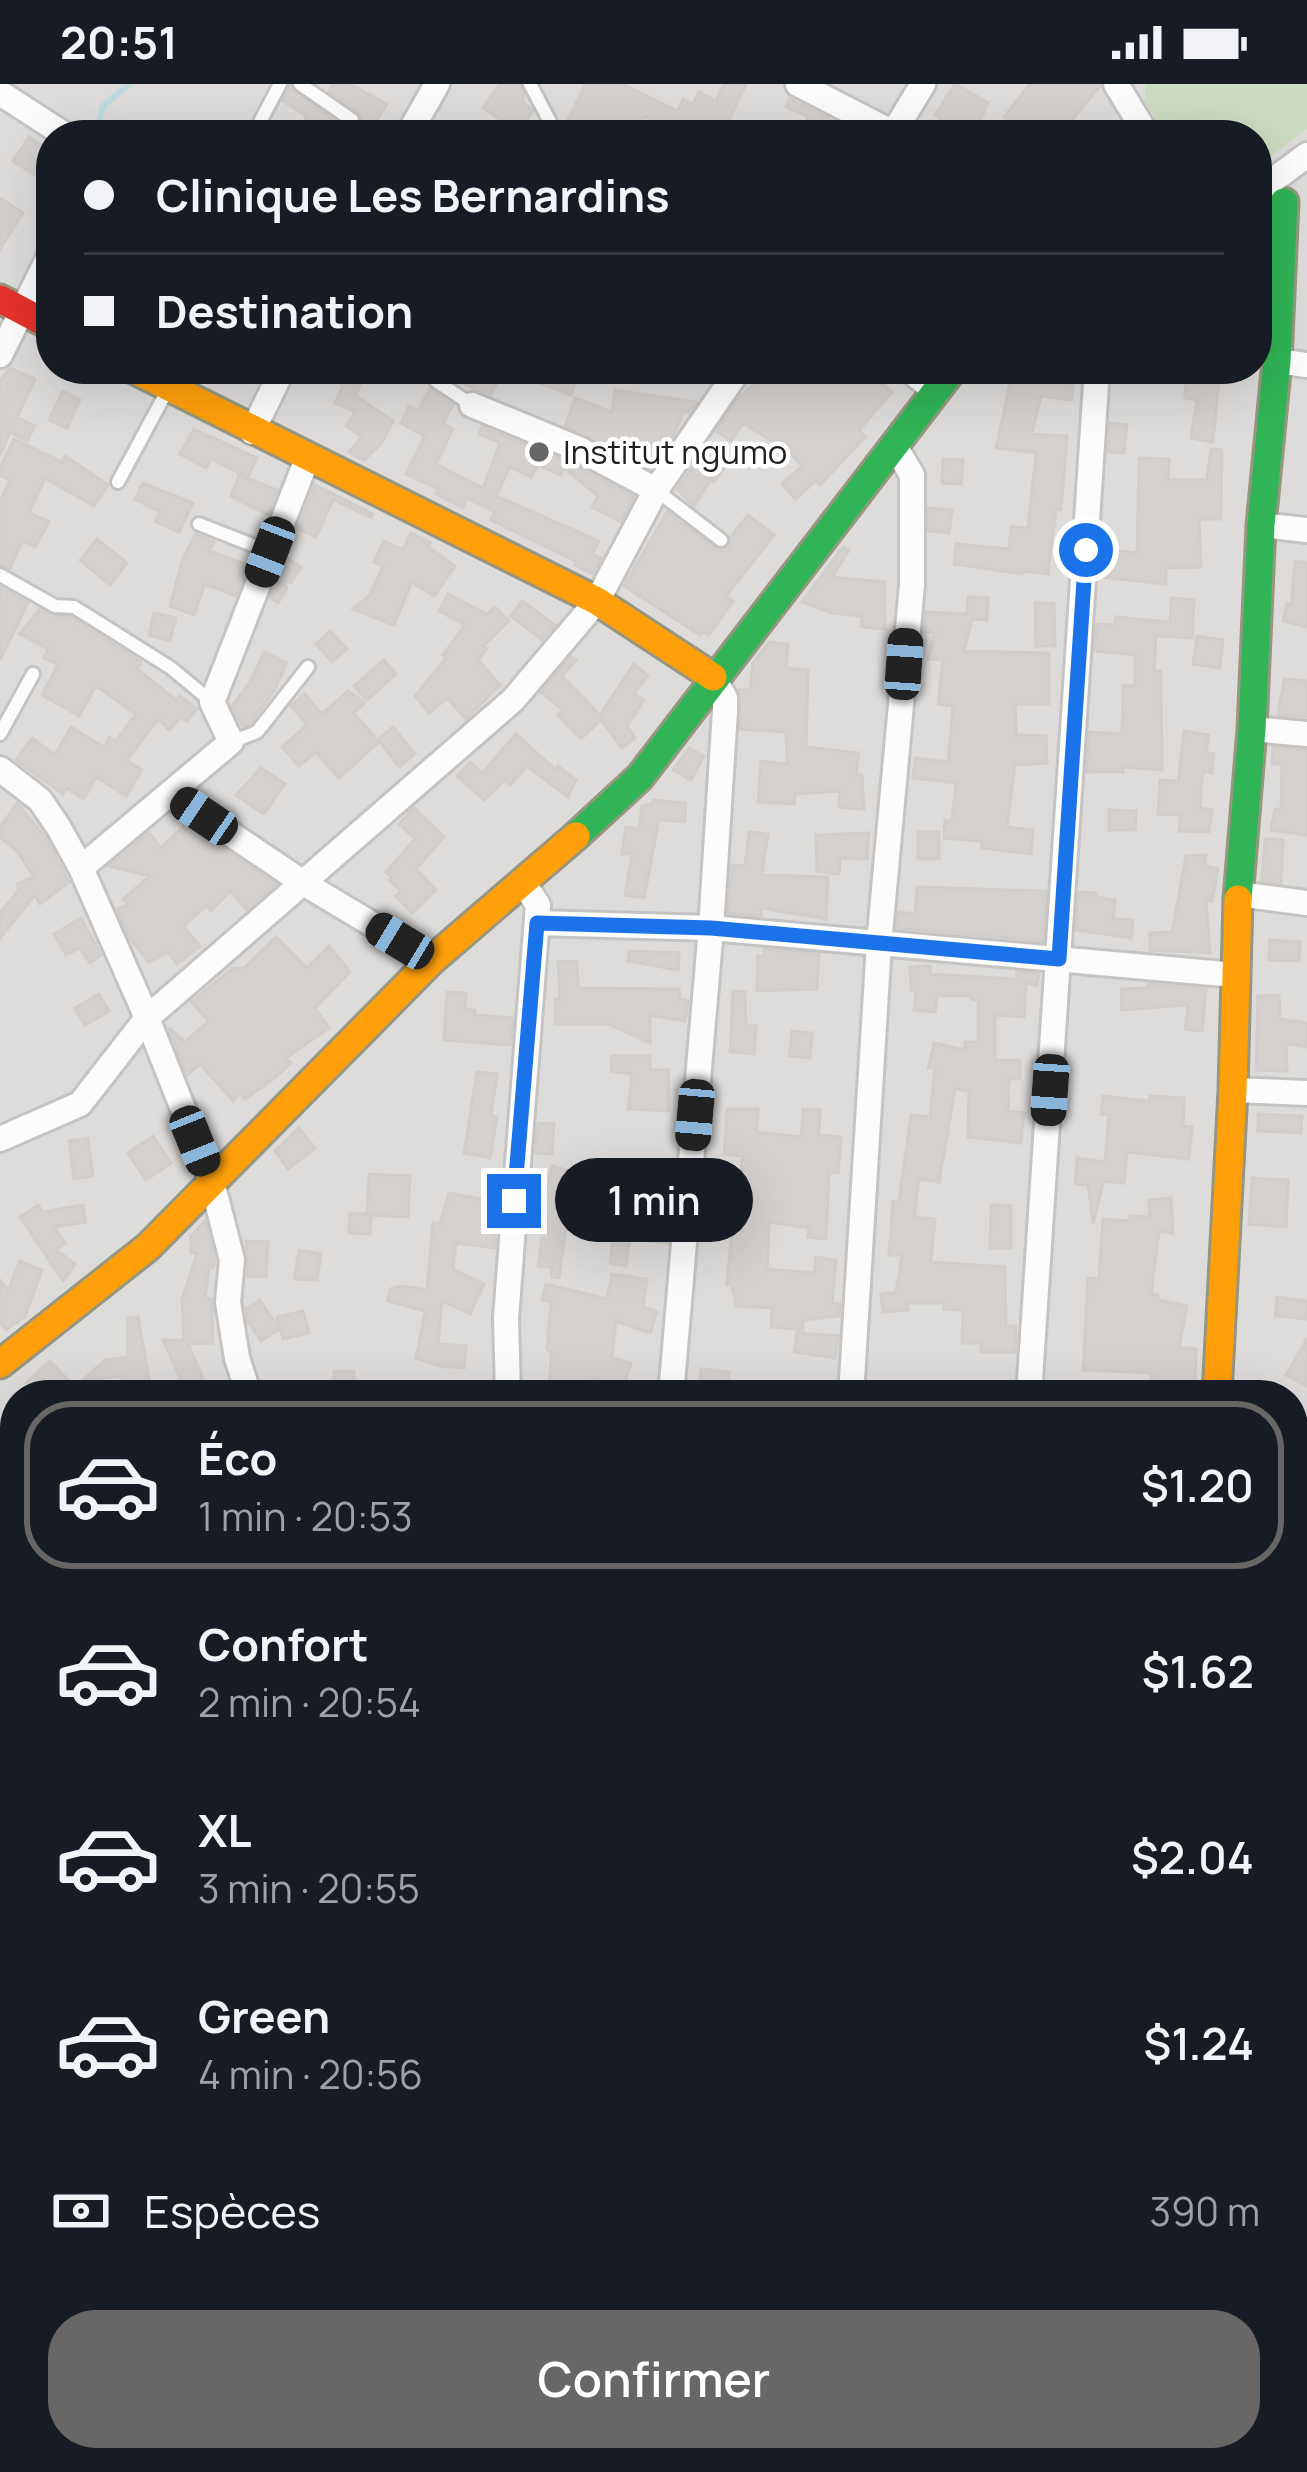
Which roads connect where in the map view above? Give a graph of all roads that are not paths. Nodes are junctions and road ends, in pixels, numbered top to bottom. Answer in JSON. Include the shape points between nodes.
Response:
{"nodes":[{"id":1,"x":280,"y":84,"type":"edge"},
{"id":2,"x":300,"y":84,"type":"edge"},
{"id":3,"x":437,"y":84,"type":"edge"},
{"id":4,"x":530,"y":84,"type":"edge"},
{"id":5,"x":798,"y":84,"type":"edge"},
{"id":6,"x":923,"y":84,"type":"edge"},
{"id":7,"x":1116,"y":84,"type":"edge"},
{"id":8,"x":0,"y":93,"type":"edge"},
{"id":9,"x":42,"y":120,"type":"edge"},
{"id":10,"x":261,"y":120,"type":"dead end"},
{"id":11,"x":352,"y":120,"type":"edge"},
{"id":12,"x":417,"y":120,"type":"edge"},
{"id":13,"x":549,"y":120,"type":"edge"},
{"id":14,"x":867,"y":120,"type":"edge"},
{"id":15,"x":902,"y":120,"type":"edge"},
{"id":16,"x":1138,"y":120,"type":"edge"},
{"id":17,"x":1307,"y":155,"type":"edge"},
{"id":18,"x":1276,"y":199,"type":"edge"},
{"id":19,"x":36,"y":272,"type":"edge"},
{"id":20,"x":10,"y":304,"type":"edge"},
{"id":21,"x":0,"y":355,"type":"edge"},
{"id":22,"x":1277,"y":361,"type":"junction"},
{"id":23,"x":1307,"y":365,"type":"edge"},
{"id":24,"x":161,"y":384,"type":"edge"},
{"id":25,"x":276,"y":384,"type":"edge"},
{"id":26,"x":440,"y":384,"type":"edge"},
{"id":27,"x":729,"y":384,"type":"edge"},
{"id":28,"x":943,"y":384,"type":"edge"},
{"id":29,"x":1096,"y":384,"type":"edge"},
{"id":30,"x":168,"y":388,"type":"junction"},
{"id":31,"x":472,"y":405,"type":"joint"},
{"id":32,"x":252,"y":432,"type":"junction"},
{"id":33,"x":895,"y":445,"type":"junction"},
{"id":34,"x":307,"y":459,"type":"junction"},
{"id":35,"x":118,"y":482,"type":"dead end"},
{"id":36,"x":656,"y":490,"type":"junction"},
{"id":37,"x":199,"y":524,"type":"dead end"},
{"id":38,"x":1261,"y":525,"type":"junction"},
{"id":39,"x":1307,"y":530,"type":"edge"},
{"id":40,"x":721,"y":540,"type":"dead end"},
{"id":41,"x":270,"y":552,"type":"junction"},
{"id":42,"x":0,"y":575,"type":"edge"},
{"id":43,"x":597,"y":602,"type":"junction"},
{"id":44,"x":308,"y":667,"type":"dead end"},
{"id":45,"x":33,"y":674,"type":"dead end"},
{"id":46,"x":713,"y":676,"type":"junction"},
{"id":47,"x":212,"y":701,"type":"junction"},
{"id":48,"x":1252,"y":729,"type":"junction"},
{"id":49,"x":0,"y":734,"type":"edge"},
{"id":50,"x":1307,"y":734,"type":"edge"},
{"id":51,"x":231,"y":742,"type":"junction"},
{"id":52,"x":0,"y":769,"type":"edge"},
{"id":53,"x":170,"y":794,"type":"junction"},
{"id":54,"x":81,"y":868,"type":"junction"},
{"id":55,"x":305,"y":884,"type":"junction"},
{"id":56,"x":524,"y":884,"type":"junction"},
{"id":57,"x":1238,"y":894,"type":"junction"},
{"id":58,"x":1307,"y":903,"type":"edge"},
{"id":59,"x":537,"y":923,"type":"junction"},
{"id":60,"x":711,"y":928,"type":"junction"},
{"id":61,"x":879,"y":944,"type":"junction"},
{"id":62,"x":1059,"y":959,"type":"junction"},
{"id":63,"x":432,"y":960,"type":"junction"},
{"id":64,"x":1234,"y":975,"type":"junction"},
{"id":65,"x":147,"y":1018,"type":"junction"},
{"id":66,"x":1233,"y":1090,"type":"junction"},
{"id":67,"x":1307,"y":1093,"type":"edge"},
{"id":68,"x":0,"y":1139,"type":"edge"},
{"id":69,"x":212,"y":1182,"type":"junction"},
{"id":70,"x":0,"y":1364,"type":"edge"},
{"id":71,"x":244,"y":1380,"type":"edge"},
{"id":72,"x":508,"y":1380,"type":"edge"},
{"id":73,"x":672,"y":1380,"type":"edge"},
{"id":74,"x":852,"y":1380,"type":"edge"},
{"id":75,"x":1030,"y":1380,"type":"edge"},
{"id":76,"x":1218,"y":1380,"type":"edge"}],
"edges":[{"from":1,"to":10,"type":"lane"},
{"from":2,"to":11,"type":"lane"},
{"from":3,"to":12,"type":"street"},
{"from":4,"to":13,"type":"lane"},
{"from":5,"to":14,"type":"street"},
{"from":6,"to":15,"type":"street"},
{"from":7,"to":16,"type":"street"},
{"from":8,"to":9,"type":"street"},
{"from":17,"to":18,"type":"street"},
{"from":18,"to":22,"type":"street"},
{"from":19,"to":20,"type":"street"},
{"from":20,"to":21,"type":"street"},
{"from":22,"to":23,"type":"street"},
{"from":22,"to":38,"type":"street"},
{"from":24,"to":30,"type":"street"},
{"from":25,"to":32,"type":"street"},
{"from":26,"to":31,"type":"lane"},
{"from":27,"to":36,"type":"street"},
{"from":28,"to":33,"type":"street"},
{"from":29,"to":62,"type":"street"},
{"from":30,"to":32,"type":"street"},
{"from":30,"to":35,"type":"lane"},
{"from":31,"to":36,"type":"street"},
{"from":32,"to":34,"type":"street"},
{"from":33,"to":46,"type":"street"},
{"from":33,"to":61,"type":"street","via":[[912,475],[912,585]]},
{"from":34,"to":41,"type":"street"},
{"from":34,"to":43,"type":"street"},
{"from":36,"to":40,"type":"lane"},
{"from":36,"to":43,"type":"street"},
{"from":37,"to":41,"type":"lane"},
{"from":38,"to":39,"type":"street"},
{"from":38,"to":48,"type":"street"},
{"from":41,"to":47,"type":"street"},
{"from":42,"to":47,"type":"lane","via":[[55,606],[74,607]]},
{"from":43,"to":46,"type":"street"},
{"from":43,"to":55,"type":"street","via":[[513,700]]},
{"from":44,"to":51,"type":"lane","via":[[257,732]]},
{"from":45,"to":49,"type":"lane"},
{"from":46,"to":56,"type":"street","via":[[640,777]]},
{"from":46,"to":60,"type":"street","via":[[725,711]]},
{"from":47,"to":51,"type":"street"},
{"from":48,"to":50,"type":"street"},
{"from":48,"to":57,"type":"street"},
{"from":51,"to":53,"type":"street"},
{"from":52,"to":54,"type":"street","via":[[40,800]]},
{"from":53,"to":54,"type":"street"},
{"from":53,"to":55,"type":"street"},
{"from":54,"to":65,"type":"street"},
{"from":55,"to":63,"type":"street"},
{"from":55,"to":65,"type":"street"},
{"from":56,"to":59,"type":"street","via":[[538,905]]},
{"from":56,"to":63,"type":"street"},
{"from":57,"to":58,"type":"street"},
{"from":57,"to":64,"type":"street"},
{"from":59,"to":60,"type":"street"},
{"from":59,"to":72,"type":"street"},
{"from":60,"to":61,"type":"street"},
{"from":60,"to":73,"type":"street"},
{"from":61,"to":62,"type":"street"},
{"from":61,"to":74,"type":"street"},
{"from":62,"to":64,"type":"street"},
{"from":62,"to":75,"type":"street"},
{"from":63,"to":69,"type":"street"},
{"from":64,"to":66,"type":"street"},
{"from":65,"to":68,"type":"street","via":[[80,1105]]},
{"from":65,"to":69,"type":"street"},
{"from":66,"to":67,"type":"street"},
{"from":66,"to":76,"type":"street"},
{"from":69,"to":70,"type":"street","via":[[148,1247]]},
{"from":69,"to":71,"type":"street","via":[[232,1260],[228,1302]]}]}
